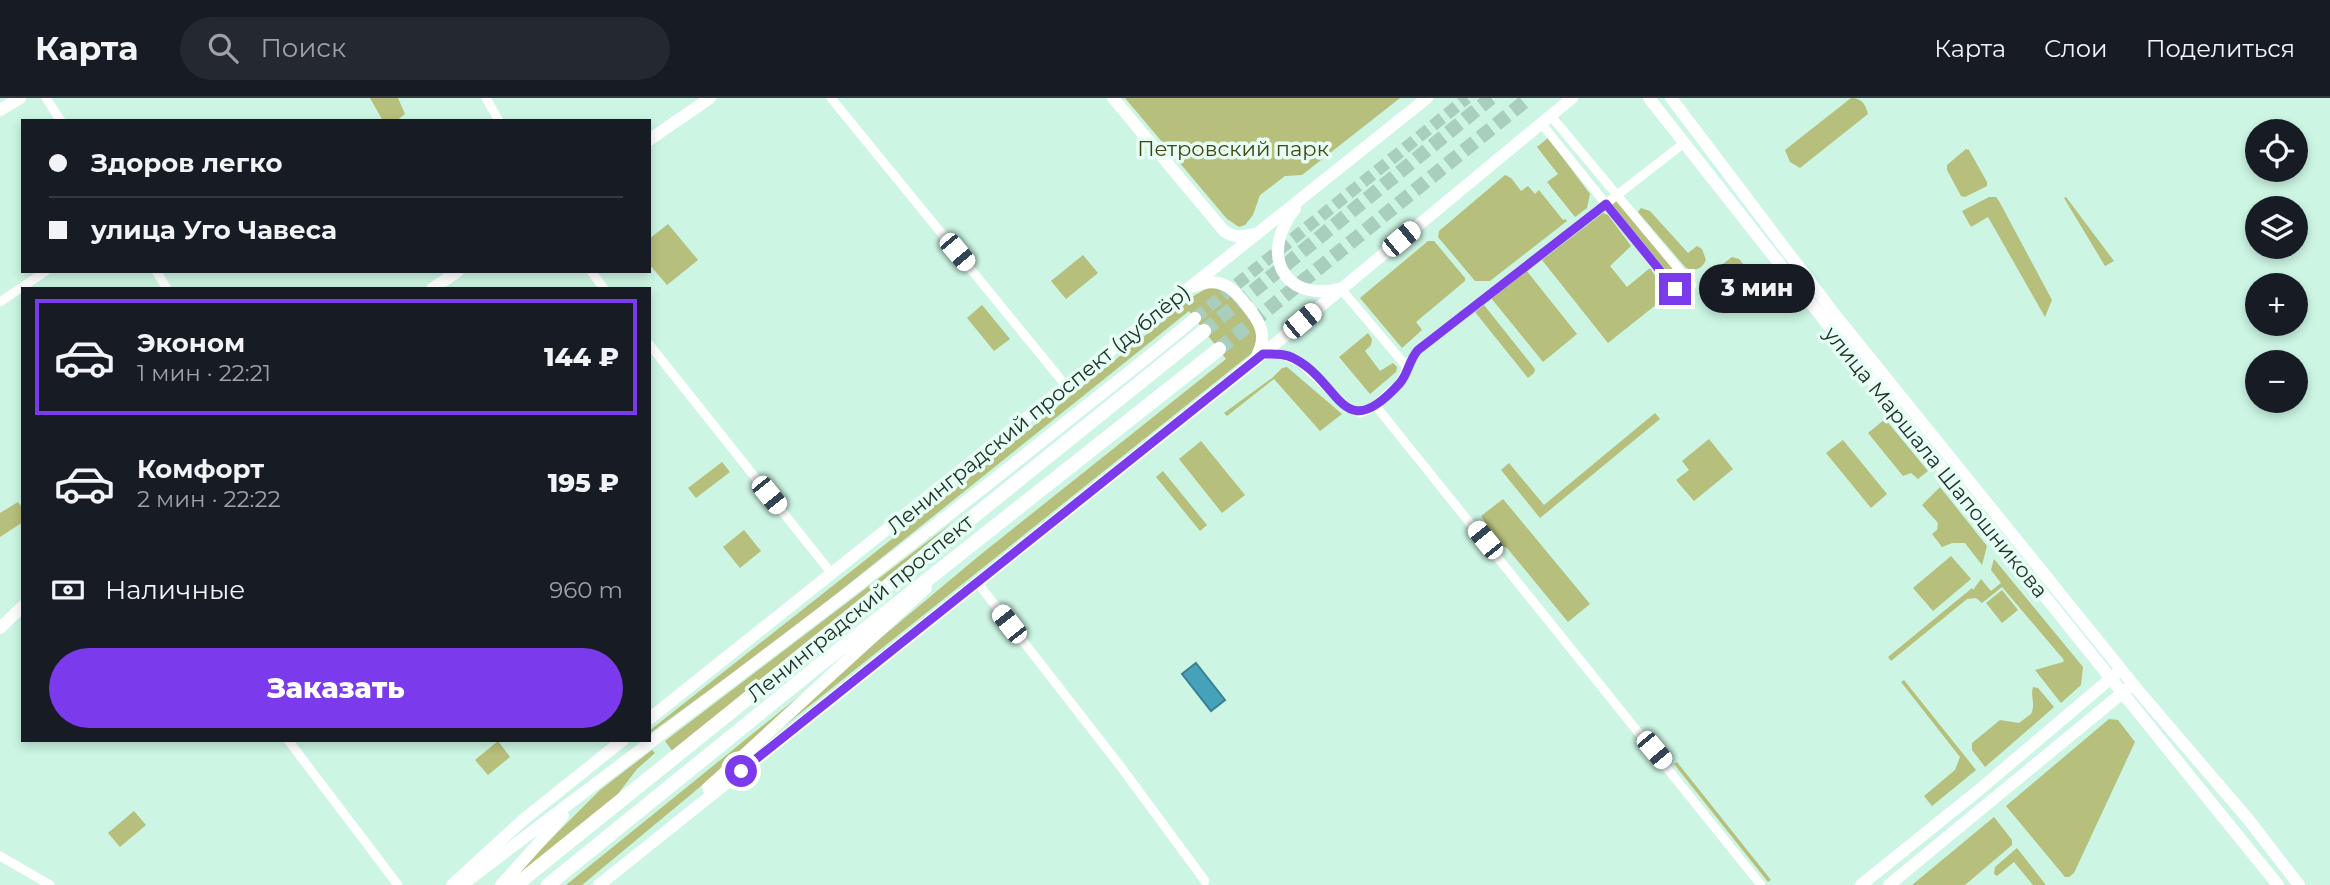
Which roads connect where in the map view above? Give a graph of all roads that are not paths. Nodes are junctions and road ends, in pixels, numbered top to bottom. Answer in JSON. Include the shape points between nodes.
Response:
{"nodes":[{"id":1,"x":20,"y":98,"type":"edge"},
{"id":2,"x":46,"y":98,"type":"edge"},
{"id":3,"x":486,"y":98,"type":"edge"},
{"id":4,"x":709,"y":98,"type":"edge"},
{"id":5,"x":831,"y":98,"type":"edge"},
{"id":6,"x":1113,"y":98,"type":"edge"},
{"id":7,"x":1427,"y":98,"type":"edge"},
{"id":8,"x":1649,"y":98,"type":"edge"},
{"id":9,"x":1671,"y":98,"type":"edge"},
{"id":10,"x":1558,"y":109,"type":"edge"},
{"id":11,"x":0,"y":110,"type":"edge"},
{"id":12,"x":60,"y":119,"type":"edge"},
{"id":13,"x":498,"y":119,"type":"edge"},
{"id":14,"x":651,"y":139,"type":"edge"},
{"id":15,"x":1684,"y":144,"type":"junction"},
{"id":16,"x":1311,"y":190,"type":"junction"},
{"id":17,"x":1617,"y":195,"type":"junction"},
{"id":18,"x":1606,"y":204,"type":"junction"},
{"id":19,"x":1254,"y":234,"type":"junction"},
{"id":20,"x":43,"y":273,"type":"edge"},
{"id":21,"x":455,"y":273,"type":"edge"},
{"id":22,"x":1692,"y":285,"type":"dead end"},
{"id":23,"x":22,"y":287,"type":"edge"},
{"id":24,"x":435,"y":287,"type":"edge"},
{"id":25,"x":21,"y":288,"type":"edge"},
{"id":26,"x":1341,"y":289,"type":"junction"},
{"id":27,"x":1185,"y":291,"type":"junction"},
{"id":28,"x":1680,"y":296,"type":"dead end"},
{"id":29,"x":0,"y":302,"type":"edge"},
{"id":30,"x":1195,"y":318,"type":"tunnel mouth"},
{"id":31,"x":1204,"y":331,"type":"tunnel mouth"},
{"id":32,"x":651,"y":347,"type":"edge"},
{"id":33,"x":1219,"y":349,"type":"tunnel mouth"},
{"id":34,"x":1263,"y":354,"type":"junction"},
{"id":35,"x":1247,"y":366,"type":"junction"},
{"id":36,"x":1407,"y":367,"type":"junction"},
{"id":37,"x":1067,"y":387,"type":"junction"},
{"id":38,"x":1375,"y":405,"type":"junction"},
{"id":39,"x":971,"y":546,"type":"junction"},
{"id":40,"x":832,"y":574,"type":"junction"},
{"id":41,"x":977,"y":582,"type":"junction"},
{"id":42,"x":21,"y":608,"type":"edge"},
{"id":43,"x":0,"y":628,"type":"edge"},
{"id":44,"x":2101,"y":655,"type":"junction"},
{"id":45,"x":2116,"y":674,"type":"junction"},
{"id":46,"x":2127,"y":688,"type":"junction"},
{"id":47,"x":651,"y":717,"type":"edge"},
{"id":48,"x":651,"y":740,"type":"edge"},
{"id":49,"x":290,"y":742,"type":"edge"},
{"id":50,"x":620,"y":742,"type":"edge"},
{"id":51,"x":649,"y":742,"type":"edge"},
{"id":52,"x":577,"y":800,"type":"junction"},
{"id":53,"x":654,"y":840,"type":"junction"},
{"id":54,"x":0,"y":856,"type":"edge"},
{"id":55,"x":1205,"y":881,"type":"dead end"},
{"id":56,"x":50,"y":885,"type":"edge"},
{"id":57,"x":398,"y":885,"type":"edge"},
{"id":58,"x":452,"y":885,"type":"edge"},
{"id":59,"x":462,"y":885,"type":"edge"},
{"id":60,"x":501,"y":885,"type":"edge"},
{"id":61,"x":516,"y":885,"type":"edge"},
{"id":62,"x":548,"y":885,"type":"edge"},
{"id":63,"x":599,"y":885,"type":"edge"},
{"id":64,"x":1761,"y":885,"type":"edge"},
{"id":65,"x":1861,"y":885,"type":"edge"},
{"id":66,"x":1889,"y":885,"type":"edge"},
{"id":67,"x":2278,"y":885,"type":"edge"},
{"id":68,"x":2299,"y":885,"type":"edge"}],
"edges":[{"from":1,"to":11,"type":"main road"},
{"from":2,"to":12,"type":"street"},
{"from":3,"to":13,"type":"street"},
{"from":4,"to":14,"type":"main road"},
{"from":5,"to":37,"type":"street"},
{"from":6,"to":19,"type":"main road","via":[[1224,231],[1241,237]]},
{"from":7,"to":16,"type":"main road","name":"Ленинградский проспект (дублёр)"},
{"from":8,"to":15,"type":"main road","name":"улица Маршала Шапошникова"},
{"from":9,"to":44,"type":"main road","name":"улица Маршала Шапошникова"},
{"from":10,"to":17,"type":"street"},
{"from":10,"to":18,"type":"street"},
{"from":10,"to":26,"type":"main road"},
{"from":15,"to":17,"type":"street"},
{"from":15,"to":44,"type":"main road","name":"улица Маршала Шапошникова","via":[[1995,537]]},
{"from":16,"to":19,"type":"main road","name":"Ленинградский проспект (дублёр)"},
{"from":16,"to":26,"type":"main road","via":[[1280,229],[1277,258],[1286,275],[1301,288],[1318,292]]},
{"from":17,"to":18,"type":"street"},
{"from":17,"to":22,"type":"street"},
{"from":18,"to":28,"type":"street"},
{"from":18,"to":36,"type":"street","via":[[1418,350]]},
{"from":19,"to":27,"type":"main road","name":"Ленинградский проспект (дублёр)"},
{"from":20,"to":23,"type":"street"},
{"from":21,"to":24,"type":"main road"},
{"from":25,"to":29,"type":"street"},
{"from":26,"to":34,"type":"main road"},
{"from":26,"to":36,"type":"street"},
{"from":27,"to":35,"type":"main road","via":[[1217,282],[1236,292],[1258,320],[1263,335],[1260,351]]},
{"from":27,"to":37,"type":"main road","name":"Ленинградский проспект (дублёр)"},
{"from":30,"to":48,"type":"main road","name":"Ленинградский проспект (дублёр)","via":[[927,533]]},
{"from":31,"to":61,"type":"main road","name":"Ленинградский проспект"},
{"from":32,"to":40,"type":"street"},
{"from":33,"to":39,"type":"main road","name":"Ленинградский проспект"},
{"from":34,"to":35,"type":"main road"},
{"from":34,"to":38,"type":"street","via":[[1283,355],[1301,363],[1355,412]]},
{"from":35,"to":41,"type":"main road"},
{"from":36,"to":38,"type":"street","via":[[1401,382]]},
{"from":37,"to":40,"type":"main road","name":"Ленинградский проспект (дублёр)"},
{"from":38,"to":64,"type":"street"},
{"from":39,"to":53,"type":"main road"},
{"from":39,"to":62,"type":"main road","name":"Ленинградский проспект"},
{"from":40,"to":47,"type":"main road","name":"Ленинградский проспект (дублёр)"},
{"from":41,"to":53,"type":"main road"},
{"from":41,"to":55,"type":"street"},
{"from":42,"to":43,"type":"main road"},
{"from":44,"to":45,"type":"main road"},
{"from":45,"to":46,"type":"main road"},
{"from":45,"to":65,"type":"main road"},
{"from":46,"to":66,"type":"main road"},
{"from":46,"to":67,"type":"main road"},
{"from":46,"to":68,"type":"main road","via":[[2254,828]]},
{"from":49,"to":57,"type":"street"},
{"from":50,"to":58,"type":"main road","via":[[523,820]]},
{"from":51,"to":52,"type":"main road","name":"Ленинградский проспект (дублёр)"},
{"from":52,"to":59,"type":"main road","name":"Ленинградский проспект (дублёр)"},
{"from":52,"to":60,"type":"main road"},
{"from":53,"to":63,"type":"main road"},
{"from":54,"to":56,"type":"street"}]}
